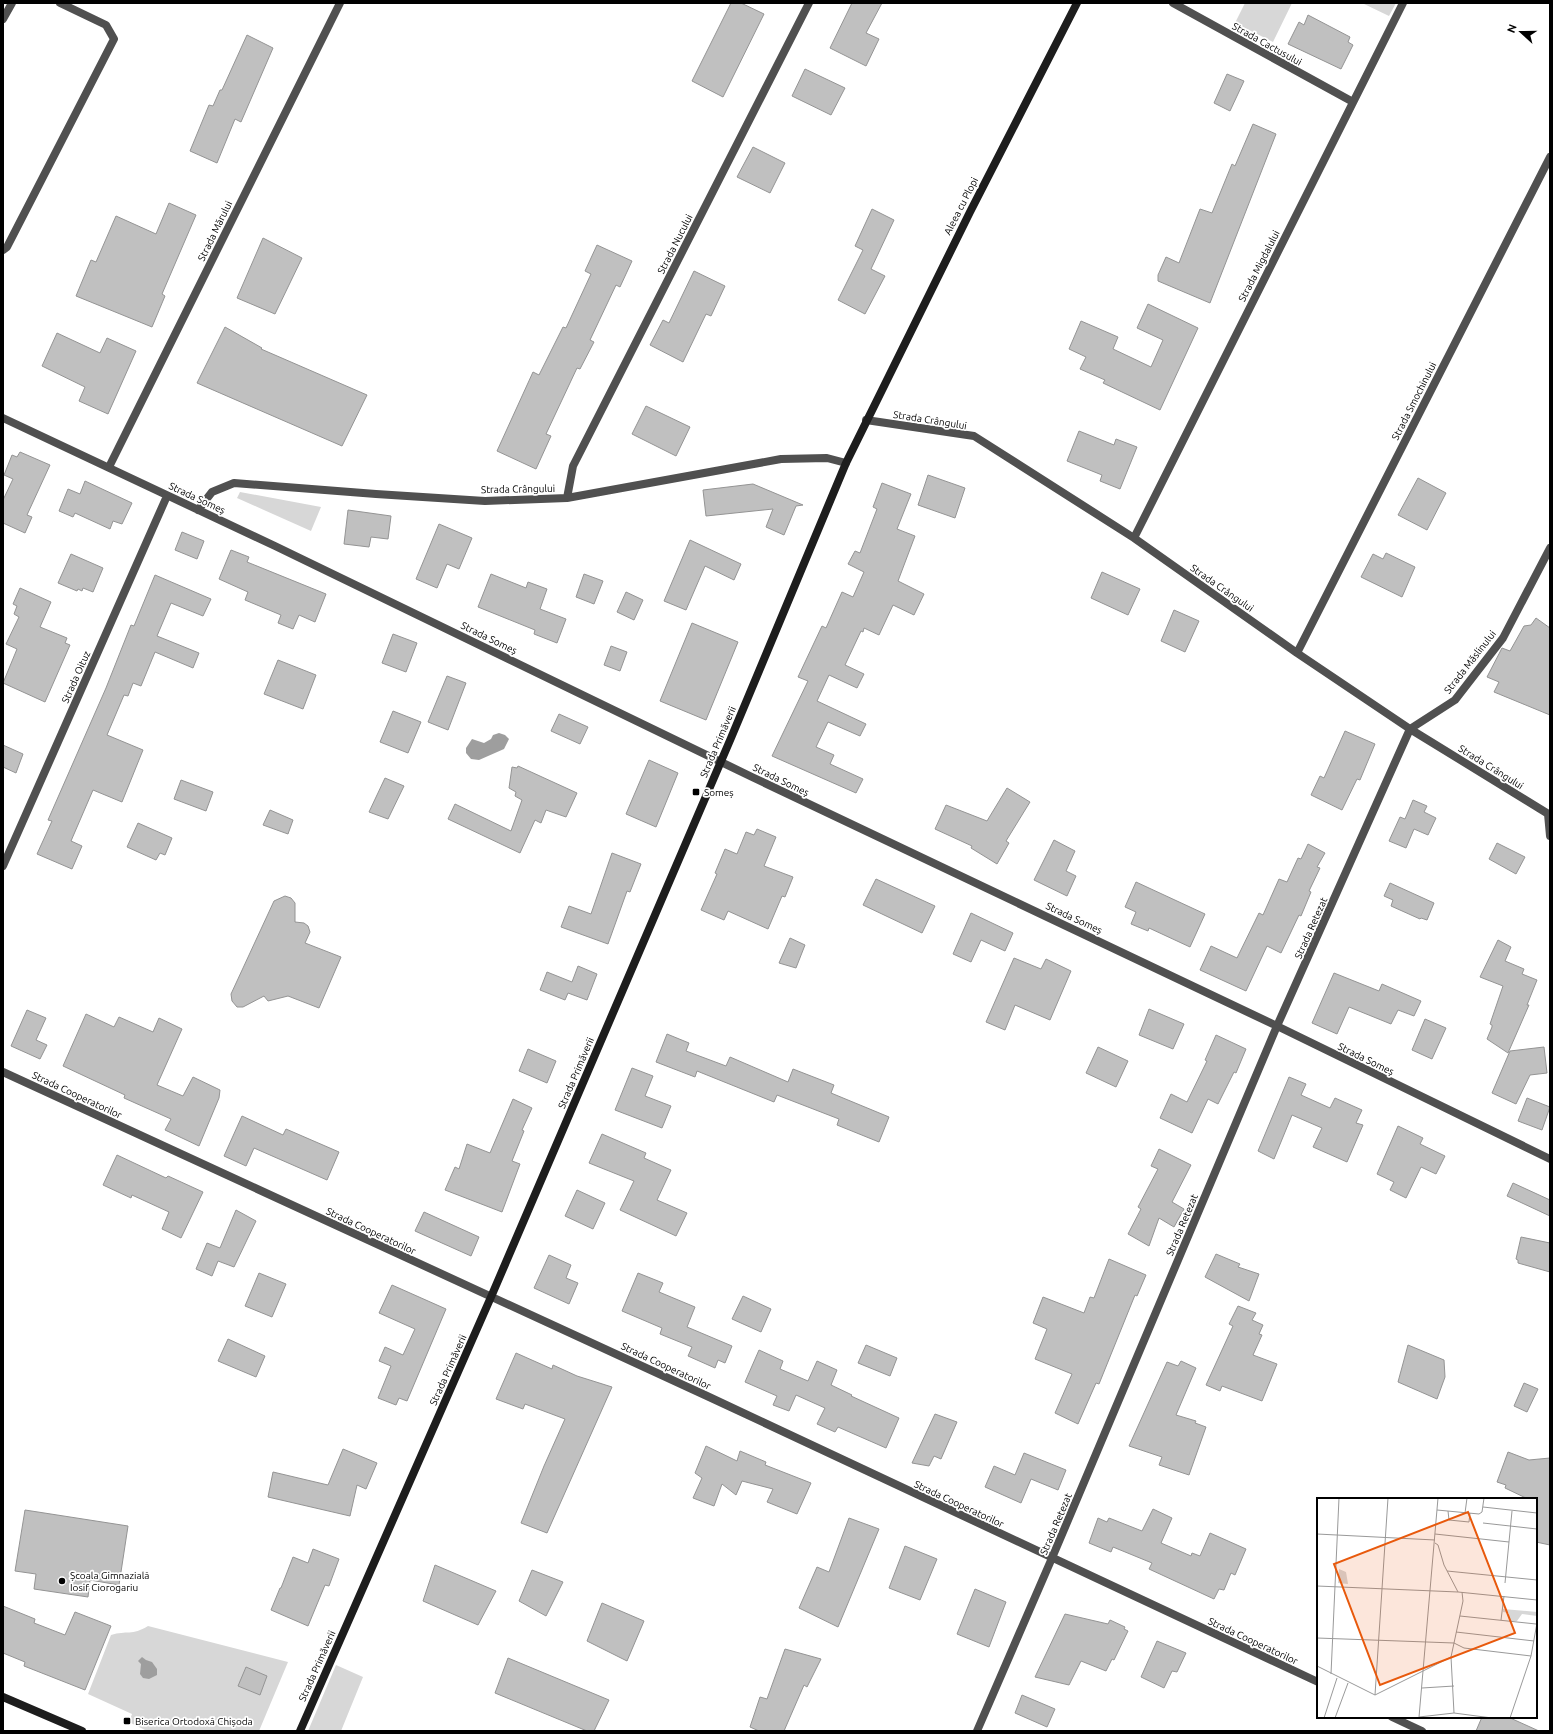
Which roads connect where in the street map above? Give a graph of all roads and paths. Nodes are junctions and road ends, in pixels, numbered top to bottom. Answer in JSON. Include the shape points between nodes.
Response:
{"nodes":[{"id":1,"x":12,"y":3,"type":"edge"},
{"id":2,"x":60,"y":3,"type":"edge"},
{"id":3,"x":340,"y":3,"type":"edge"},
{"id":4,"x":809,"y":3,"type":"edge"},
{"id":5,"x":1077,"y":3,"type":"edge"},
{"id":6,"x":1173,"y":3,"type":"edge"},
{"id":7,"x":1403,"y":3,"type":"edge"},
{"id":8,"x":3,"y":19,"type":"edge"},
{"id":9,"x":1353,"y":102,"type":"junction"},
{"id":10,"x":1550,"y":157,"type":"edge"},
{"id":11,"x":3,"y":250,"type":"edge"},
{"id":12,"x":3,"y":418,"type":"edge"},
{"id":13,"x":866,"y":420,"type":"junction"},
{"id":14,"x":846,"y":463,"type":"junction"},
{"id":15,"x":109,"y":467,"type":"junction"},
{"id":16,"x":167,"y":496,"type":"junction"},
{"id":17,"x":567,"y":498,"type":"junction"},
{"id":18,"x":198,"y":510,"type":"junction"},
{"id":19,"x":1134,"y":538,"type":"junction"},
{"id":20,"x":1550,"y":548,"type":"edge"},
{"id":21,"x":1297,"y":653,"type":"junction"},
{"id":22,"x":1410,"y":730,"type":"junction"},
{"id":23,"x":721,"y":761,"type":"junction"},
{"id":24,"x":1549,"y":815,"type":"edge"},
{"id":25,"x":1550,"y":836,"type":"edge"},
{"id":26,"x":3,"y":866,"type":"edge"},
{"id":27,"x":1278,"y":1026,"type":"junction"},
{"id":28,"x":3,"y":1072,"type":"edge"},
{"id":29,"x":1550,"y":1159,"type":"edge"},
{"id":30,"x":491,"y":1297,"type":"junction"},
{"id":31,"x":1052,"y":1558,"type":"junction"},
{"id":32,"x":1317,"y":1682,"type":"edge"},
{"id":33,"x":3,"y":1697,"type":"edge"},
{"id":34,"x":1394,"y":1718,"type":"edge"},
{"id":35,"x":82,"y":1731,"type":"edge"},
{"id":36,"x":300,"y":1731,"type":"edge"},
{"id":37,"x":977,"y":1731,"type":"edge"},
{"id":38,"x":1422,"y":1731,"type":"edge"}],
"edges":[{"from":1,"to":8,"type":"street"},
{"from":2,"to":11,"type":"street","via":[[106,25],[114,39],[7,247]]},
{"from":3,"to":15,"type":"street","name":"Strada Mărului"},
{"from":4,"to":17,"type":"street","name":"Strada Nucului","via":[[573,466]]},
{"from":5,"to":13,"type":"street","name":"Aleea cu Plopi"},
{"from":6,"to":9,"type":"street","name":"Strada Cactusului"},
{"from":7,"to":9,"type":"street","name":"Strada Migdalului"},
{"from":9,"to":19,"type":"street","name":"Strada Migdalului"},
{"from":10,"to":21,"type":"street","name":"Strada Smochinului"},
{"from":12,"to":15,"type":"street","name":"Strada Someș"},
{"from":13,"to":14,"type":"street","name":"Strada Primăverii"},
{"from":13,"to":19,"type":"street","name":"Strada Crângului","via":[[974,436]]},
{"from":14,"to":17,"type":"street","name":"Strada Crângului","via":[[827,458],[781,459]]},
{"from":14,"to":23,"type":"street","name":"Strada Primăverii"},
{"from":15,"to":16,"type":"street","name":"Strada Someș"},
{"from":16,"to":18,"type":"street","name":"Strada Someș"},
{"from":16,"to":26,"type":"street","name":"Strada Oituz"},
{"from":17,"to":18,"type":"street","name":"Strada Crângului","via":[[484,501],[234,483],[212,492]]},
{"from":18,"to":23,"type":"street","name":"Strada Someș"},
{"from":19,"to":21,"type":"street","name":"Strada Crângului"},
{"from":20,"to":22,"type":"street","name":"Strada Măslinului","via":[[1503,638],[1454,700]]},
{"from":21,"to":22,"type":"street","name":"Strada Crângului"},
{"from":22,"to":24,"type":"street","name":"Strada Crângului"},
{"from":22,"to":27,"type":"street","name":"Strada Retezat"},
{"from":23,"to":27,"type":"street","name":"Strada Someș"},
{"from":23,"to":30,"type":"street","name":"Strada Primăverii"},
{"from":24,"to":25,"type":"street"},
{"from":27,"to":29,"type":"street","name":"Strada Someș"},
{"from":27,"to":31,"type":"street","name":"Strada Retezat"},
{"from":28,"to":30,"type":"street","name":"Strada Cooperatorilor"},
{"from":30,"to":31,"type":"street","name":"Strada Cooperatorilor"},
{"from":30,"to":36,"type":"street","name":"Strada Primăverii"},
{"from":31,"to":32,"type":"street","name":"Strada Cooperatorilor"},
{"from":31,"to":37,"type":"street","name":"Strada Retezat"},
{"from":33,"to":35,"type":"street"},
{"from":34,"to":38,"type":"street"}]}
